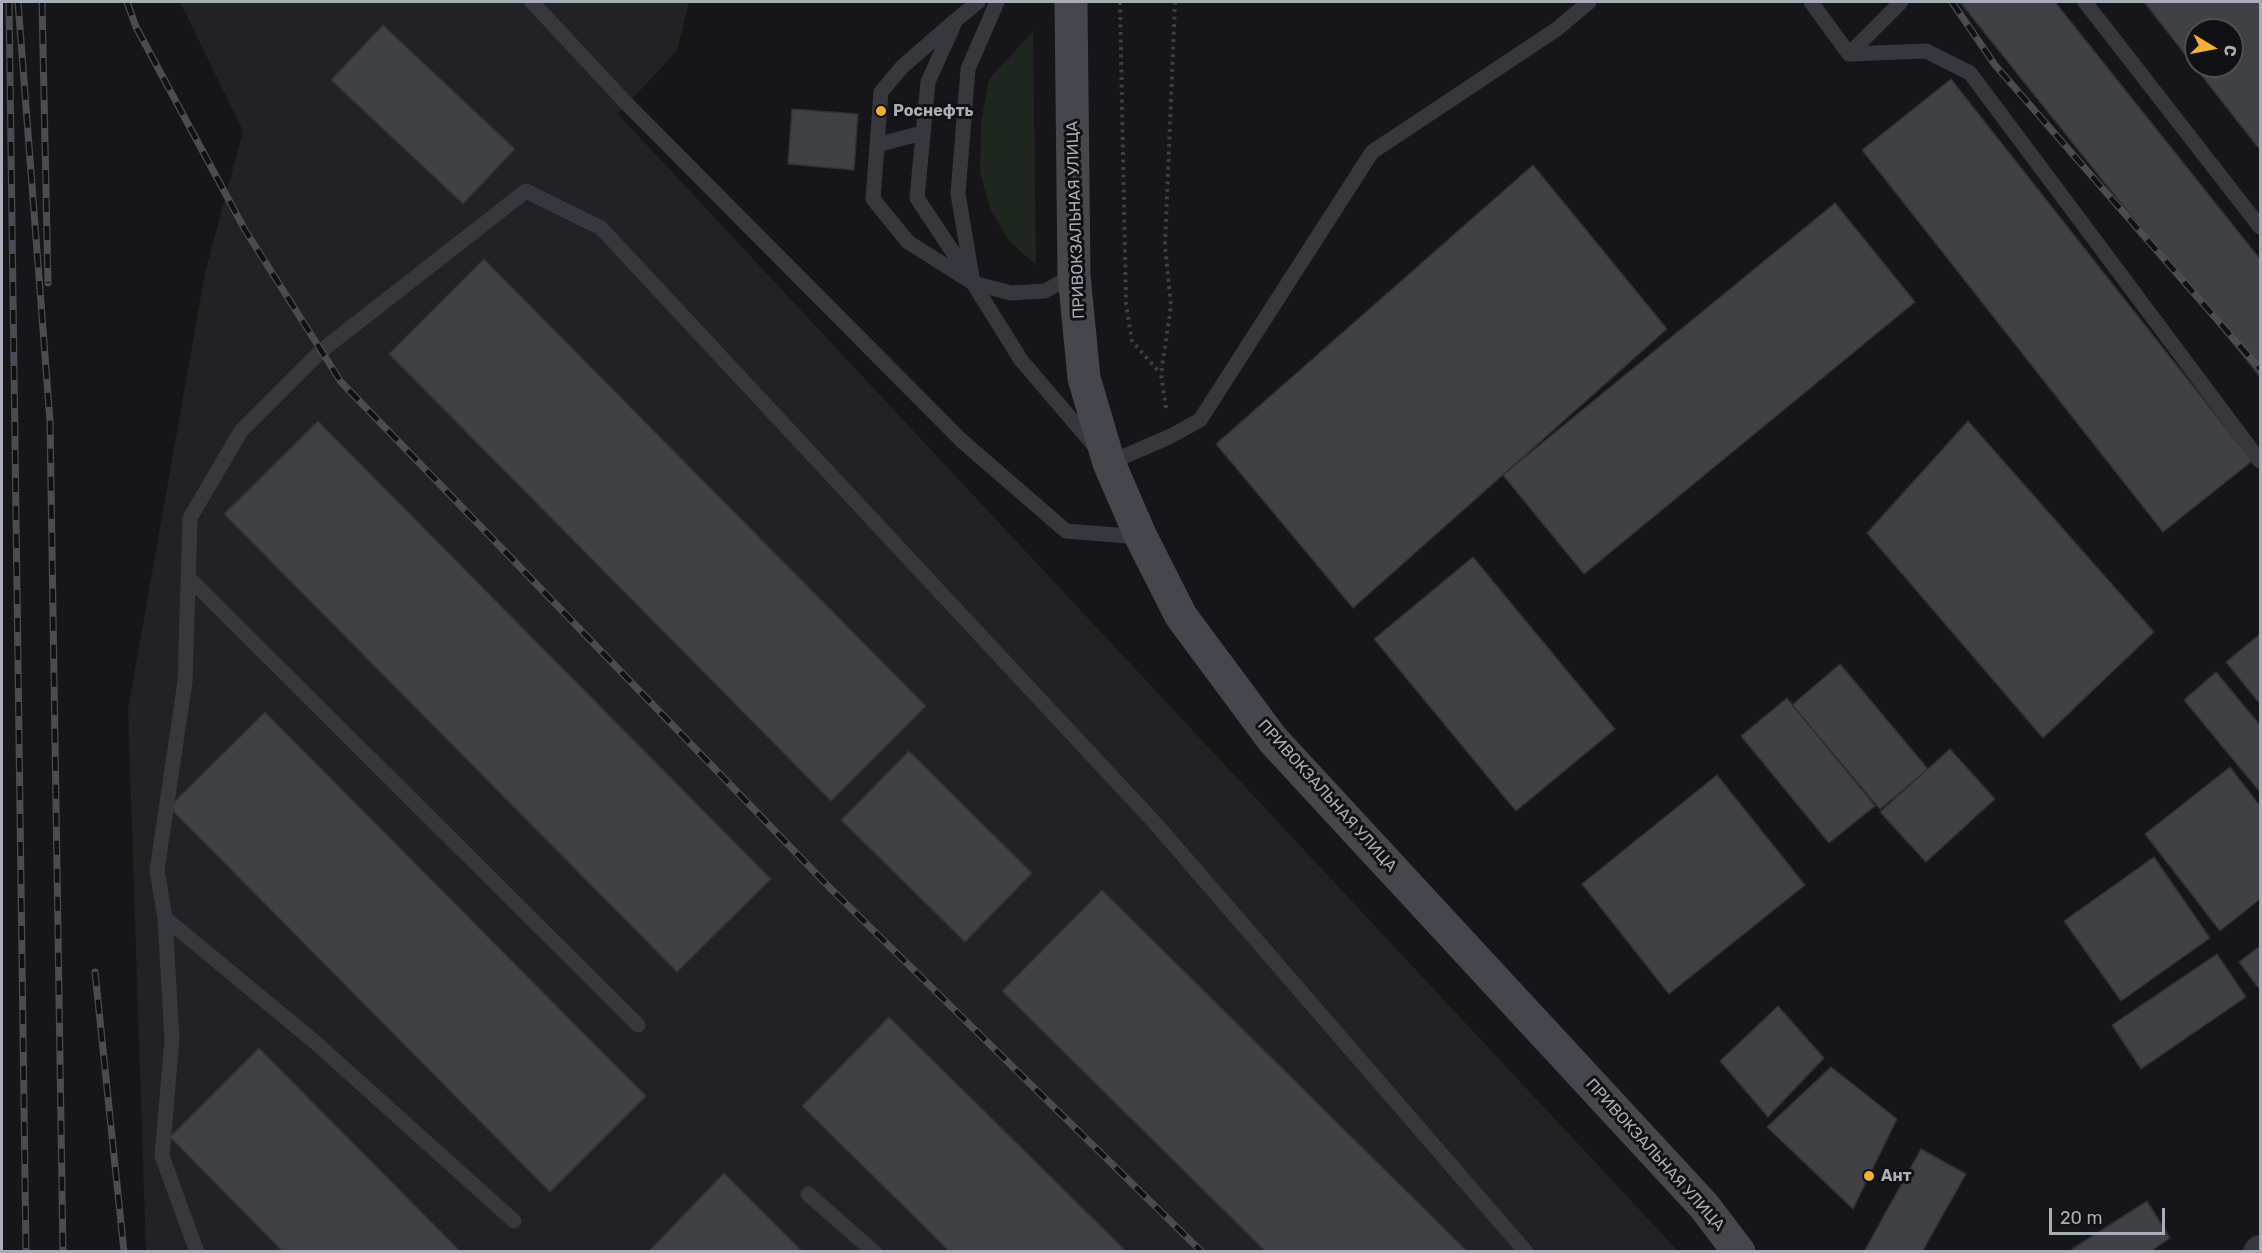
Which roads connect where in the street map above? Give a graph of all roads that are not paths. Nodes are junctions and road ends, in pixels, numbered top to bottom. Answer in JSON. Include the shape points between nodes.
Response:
{"nodes":[{"id":1,"x":532,"y":2,"type":"edge"},
{"id":2,"x":978,"y":2,"type":"edge"},
{"id":3,"x":997,"y":2,"type":"edge"},
{"id":4,"x":1071,"y":2,"type":"edge"},
{"id":5,"x":1590,"y":2,"type":"edge"},
{"id":6,"x":1811,"y":2,"type":"edge"},
{"id":7,"x":1901,"y":2,"type":"edge"},
{"id":8,"x":2085,"y":2,"type":"edge"},
{"id":9,"x":956,"y":20,"type":"junction"},
{"id":10,"x":1849,"y":54,"type":"junction"},
{"id":11,"x":922,"y":133,"type":"junction"},
{"id":12,"x":877,"y":146,"type":"junction"},
{"id":13,"x":2260,"y":227,"type":"edge"},
{"id":14,"x":1074,"y":275,"type":"junction"},
{"id":15,"x":973,"y":283,"type":"junction"},
{"id":16,"x":2260,"y":461,"type":"edge"},
{"id":17,"x":1109,"y":463,"type":"junction"},
{"id":18,"x":1141,"y":537,"type":"junction"},
{"id":19,"x":188,"y":577,"type":"junction"},
{"id":20,"x":165,"y":918,"type":"junction"},
{"id":21,"x":638,"y":1025,"type":"dead end"},
{"id":22,"x":808,"y":1194,"type":"dead end"},
{"id":23,"x":514,"y":1221,"type":"dead end"},
{"id":24,"x":197,"y":1251,"type":"edge"},
{"id":25,"x":874,"y":1251,"type":"edge"},
{"id":26,"x":1526,"y":1251,"type":"edge"},
{"id":27,"x":1739,"y":1251,"type":"edge"}],
"edges":[{"from":1,"to":18,"type":"lane","via":[[627,104],[962,441],[1066,531]]},
{"from":2,"to":9,"type":"lane"},
{"from":3,"to":15,"type":"lane","via":[[968,69],[958,194]]},
{"from":4,"to":14,"type":"main road","name":"ПРИВОКЗАЛЬНАЯ УЛИЦА"},
{"from":5,"to":17,"type":"lane","via":[[1557,29],[1372,152],[1200,420]]},
{"from":6,"to":10,"type":"lane"},
{"from":7,"to":10,"type":"lane"},
{"from":8,"to":13,"type":"lane"},
{"from":9,"to":11,"type":"lane","via":[[928,82]]},
{"from":9,"to":12,"type":"lane","via":[[902,67],[881,92]]},
{"from":10,"to":16,"type":"lane","via":[[1926,51],[1970,73]]},
{"from":11,"to":12,"type":"lane"},
{"from":11,"to":15,"type":"lane","via":[[917,198]]},
{"from":12,"to":15,"type":"lane","via":[[873,199],[908,242]]},
{"from":14,"to":15,"type":"lane","via":[[1045,291],[1011,293]]},
{"from":14,"to":17,"type":"main road","name":"ПРИВОКЗАЛЬНАЯ УЛИЦА","via":[[1084,378]]},
{"from":15,"to":17,"type":"lane","via":[[1022,360]]},
{"from":17,"to":18,"type":"main road","name":"ПРИВОКЗАЛЬНАЯ УЛИЦА"},
{"from":18,"to":27,"type":"main road","name":"ПРИВОКЗАЛЬНАЯ УЛИЦА","via":[[1181,616],[1273,740],[1704,1206]]},
{"from":19,"to":20,"type":"lane","via":[[185,682],[157,870]]},
{"from":19,"to":21,"type":"lane"},
{"from":19,"to":26,"type":"lane","via":[[190,519],[241,431],[321,351],[526,191],[601,228],[1155,823]]},
{"from":20,"to":23,"type":"lane","via":[[316,1043]]},
{"from":20,"to":24,"type":"lane","via":[[172,1040],[162,1156]]},
{"from":22,"to":25,"type":"lane"}]}
